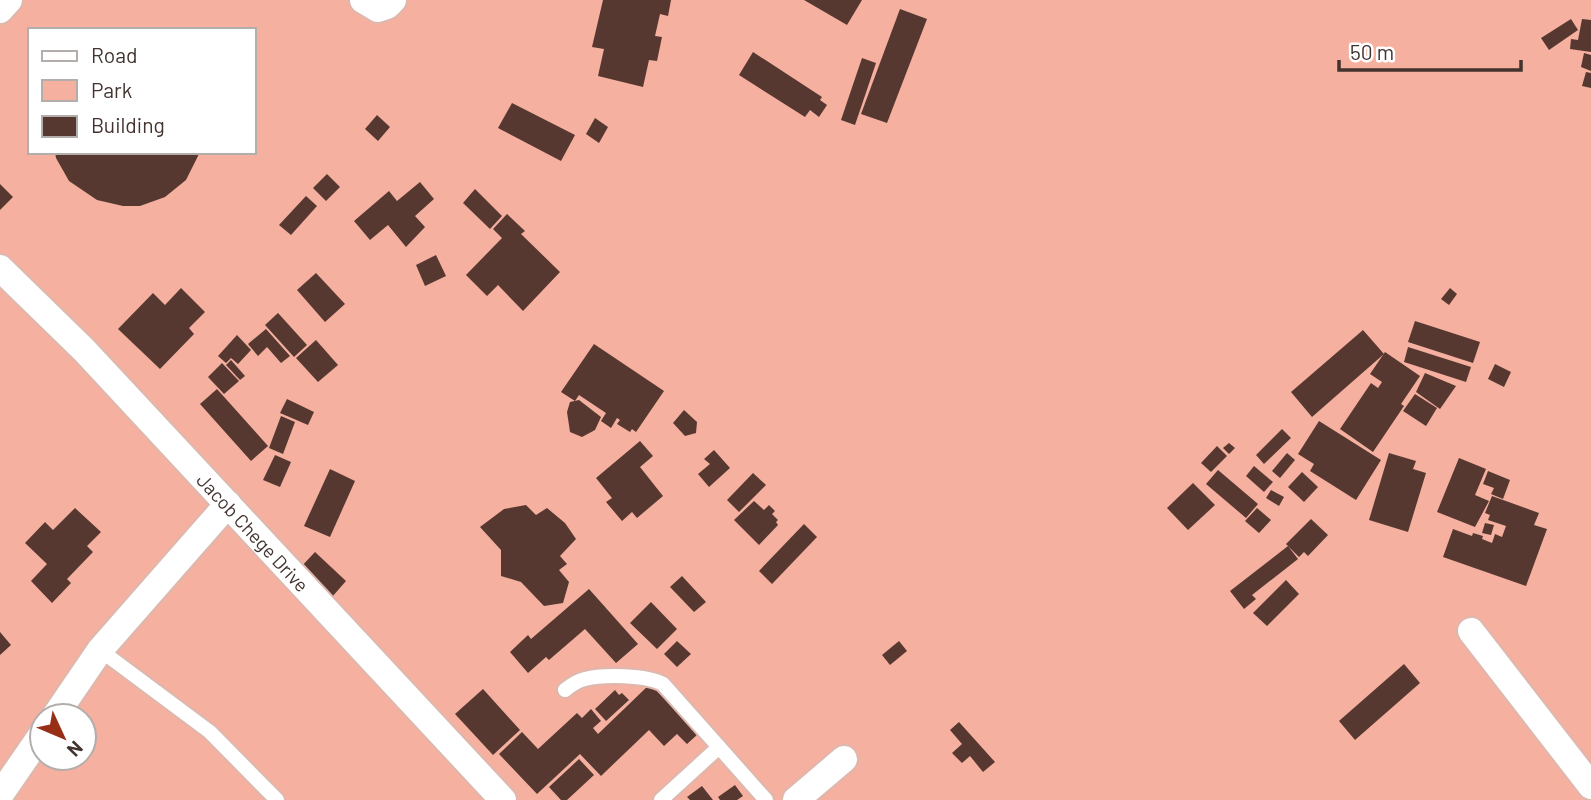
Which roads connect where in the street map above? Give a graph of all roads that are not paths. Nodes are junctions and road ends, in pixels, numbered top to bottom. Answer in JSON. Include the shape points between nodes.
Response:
{"nodes":[{"id":1,"x":9,"y":0,"type":"edge"},
{"id":2,"x":363,"y":0,"type":"edge"},
{"id":3,"x":393,"y":0,"type":"edge"},
{"id":4,"x":0,"y":10,"type":"edge"},
{"id":5,"x":0,"y":268,"type":"edge"},
{"id":6,"x":228,"y":504,"type":"junction"},
{"id":7,"x":1471,"y":631,"type":"dead end"},
{"id":8,"x":100,"y":650,"type":"junction"},
{"id":9,"x":565,"y":690,"type":"dead end"},
{"id":10,"x":65,"y":702,"type":"edge"},
{"id":11,"x":719,"y":747,"type":"junction"},
{"id":12,"x":28,"y":754,"type":"edge"},
{"id":13,"x":844,"y":759,"type":"dead end"},
{"id":14,"x":1591,"y":786,"type":"edge"},
{"id":15,"x":0,"y":795,"type":"edge"},
{"id":16,"x":277,"y":800,"type":"edge"},
{"id":17,"x":503,"y":800,"type":"edge"},
{"id":18,"x":661,"y":800,"type":"edge"},
{"id":19,"x":766,"y":800,"type":"edge"},
{"id":20,"x":796,"y":800,"type":"edge"}],
"edges":[{"from":1,"to":4,"type":"street"},
{"from":2,"to":3,"type":"street","via":[[379,9]]},
{"from":5,"to":6,"type":"street","name":"Jacob Chege Drive"},
{"from":6,"to":8,"type":"street"},
{"from":6,"to":17,"type":"street","name":"Jacob Chege Drive"},
{"from":7,"to":14,"type":"street"},
{"from":8,"to":10,"type":"street"},
{"from":8,"to":16,"type":"lane","via":[[210,732]]},
{"from":9,"to":11,"type":"lane","via":[[586,678],[657,681]]},
{"from":11,"to":18,"type":"lane"},
{"from":11,"to":19,"type":"lane"},
{"from":12,"to":15,"type":"street"},
{"from":13,"to":20,"type":"street"}]}
